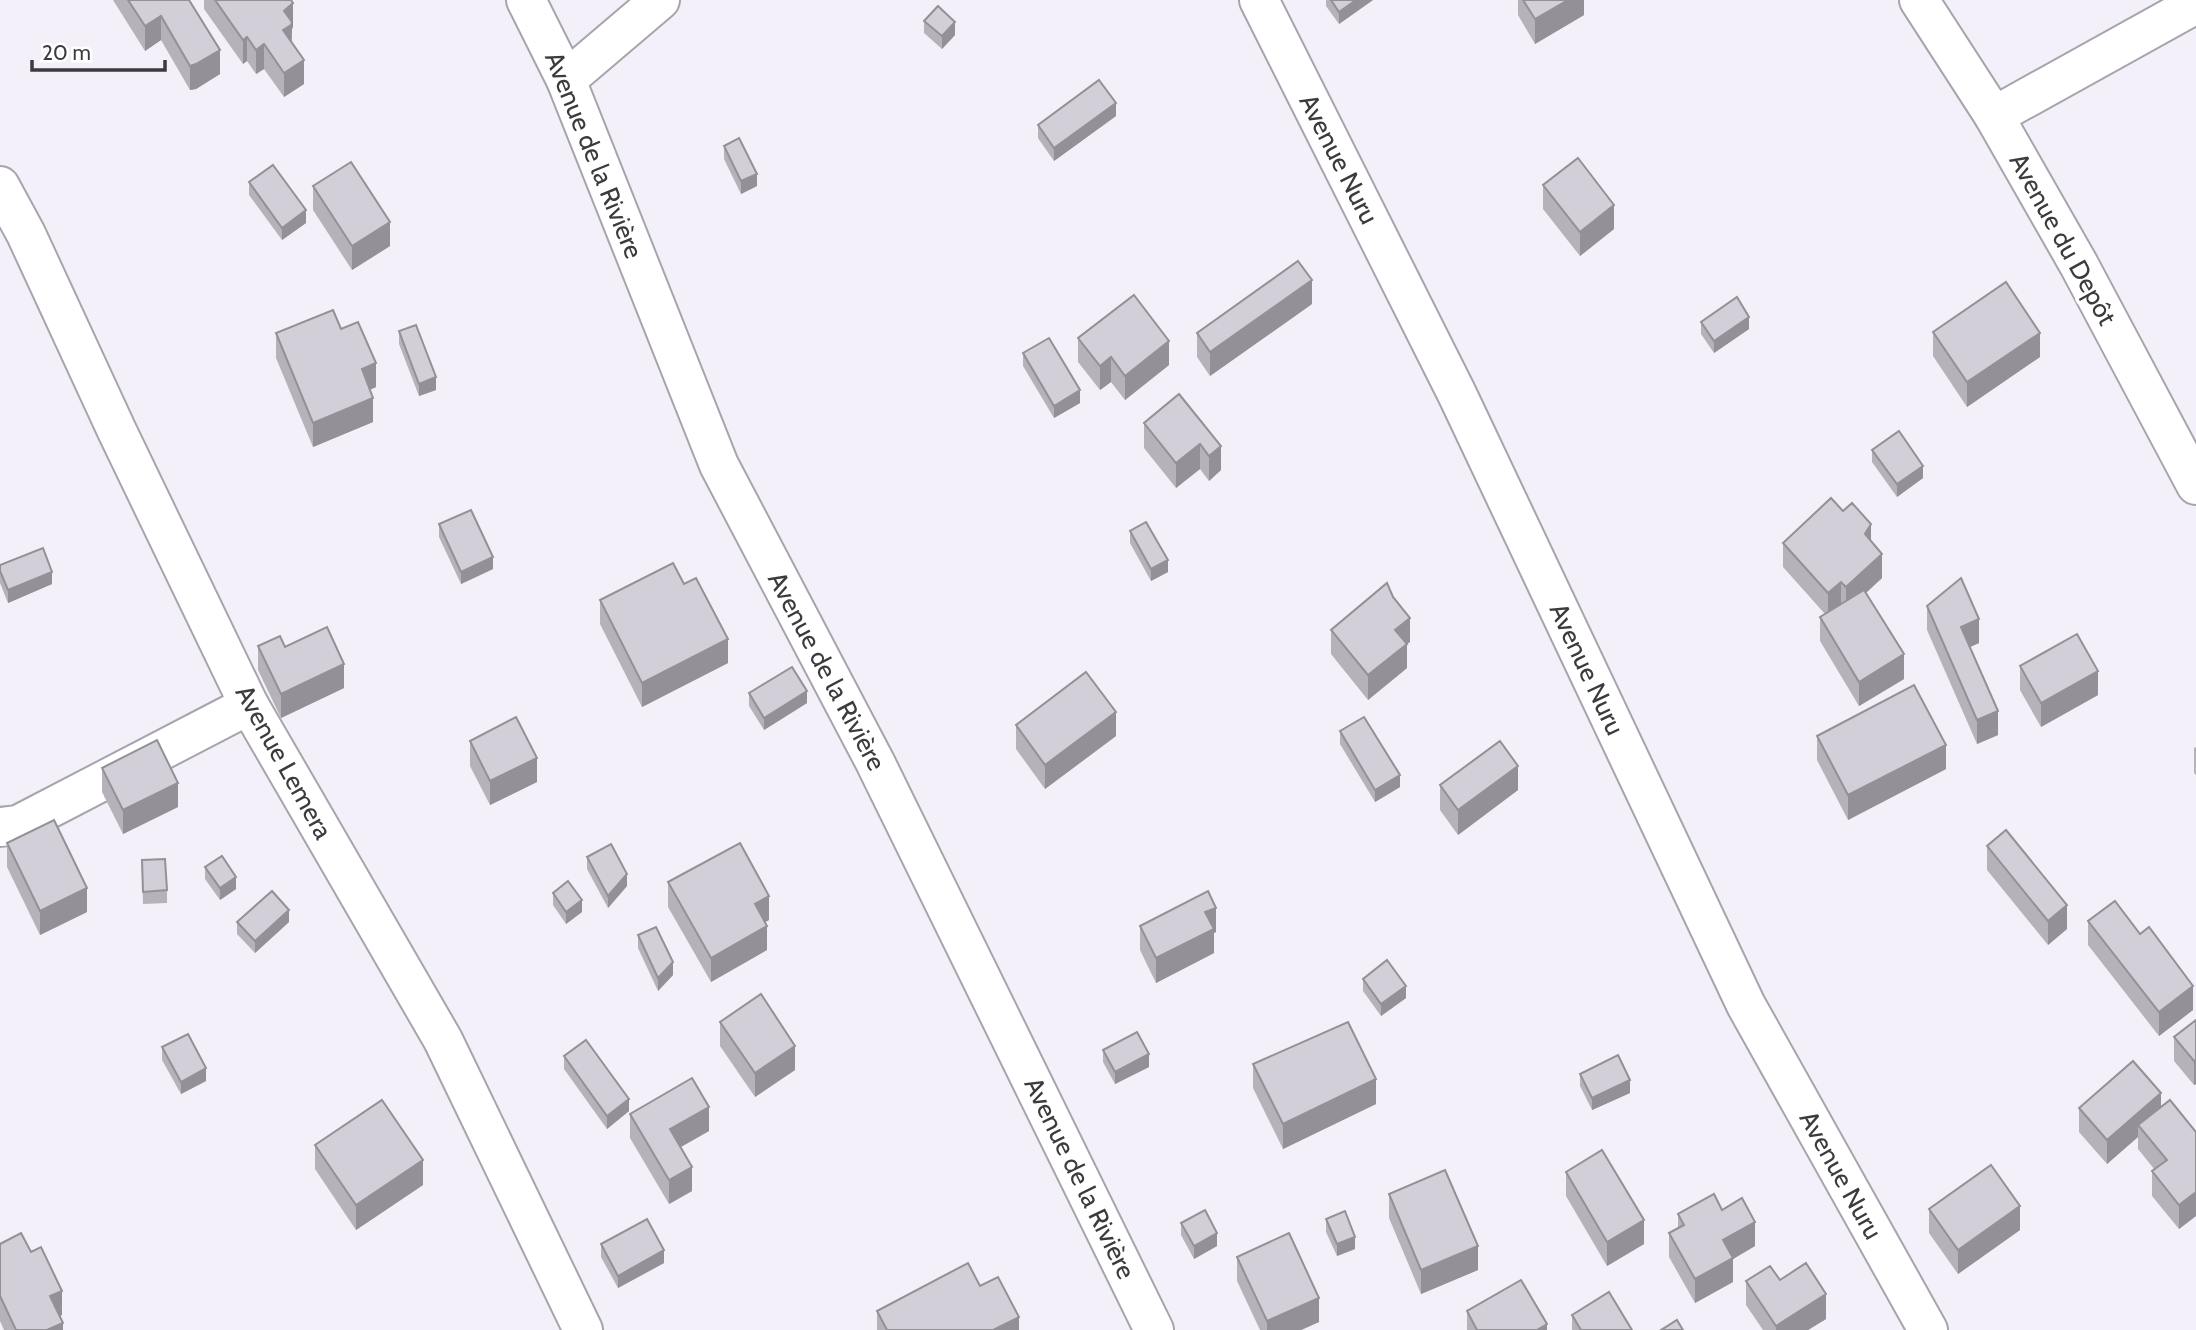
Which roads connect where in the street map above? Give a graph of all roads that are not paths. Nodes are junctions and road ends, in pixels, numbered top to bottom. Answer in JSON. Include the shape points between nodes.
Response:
{"nodes":[{"id":1,"x":526,"y":0,"type":"edge"},
{"id":2,"x":660,"y":0,"type":"edge"},
{"id":3,"x":1258,"y":0,"type":"edge"},
{"id":4,"x":1919,"y":0,"type":"edge"},
{"id":5,"x":2196,"y":4,"type":"edge"},
{"id":6,"x":566,"y":80,"type":"junction"},
{"id":7,"x":1994,"y":116,"type":"junction"},
{"id":8,"x":0,"y":186,"type":"edge"},
{"id":9,"x":2196,"y":485,"type":"edge"},
{"id":10,"x":250,"y":705,"type":"junction"},
{"id":11,"x":0,"y":827,"type":"edge"},
{"id":12,"x":583,"y":1330,"type":"edge"},
{"id":13,"x":1154,"y":1330,"type":"edge"},
{"id":14,"x":1928,"y":1330,"type":"edge"}],
"edges":[{"from":1,"to":6,"type":"street","name":"Avenue de la Rivière"},
{"from":2,"to":6,"type":"street"},
{"from":3,"to":14,"type":"street","name":"Avenue Nuru","via":[[1457,394],[1746,1005]]},
{"from":4,"to":7,"type":"street","name":"Avenue du Depôt"},
{"from":5,"to":7,"type":"street"},
{"from":6,"to":13,"type":"street","name":"Avenue de la Rivière","via":[[719,465],[875,762]]},
{"from":7,"to":9,"type":"street","name":"Avenue du Depôt"},
{"from":8,"to":10,"type":"street","name":"Avenue Lemera"},
{"from":10,"to":11,"type":"street","via":[[18,825]]},
{"from":10,"to":12,"type":"street","name":"Avenue Lemera","via":[[443,1040]]}]}
